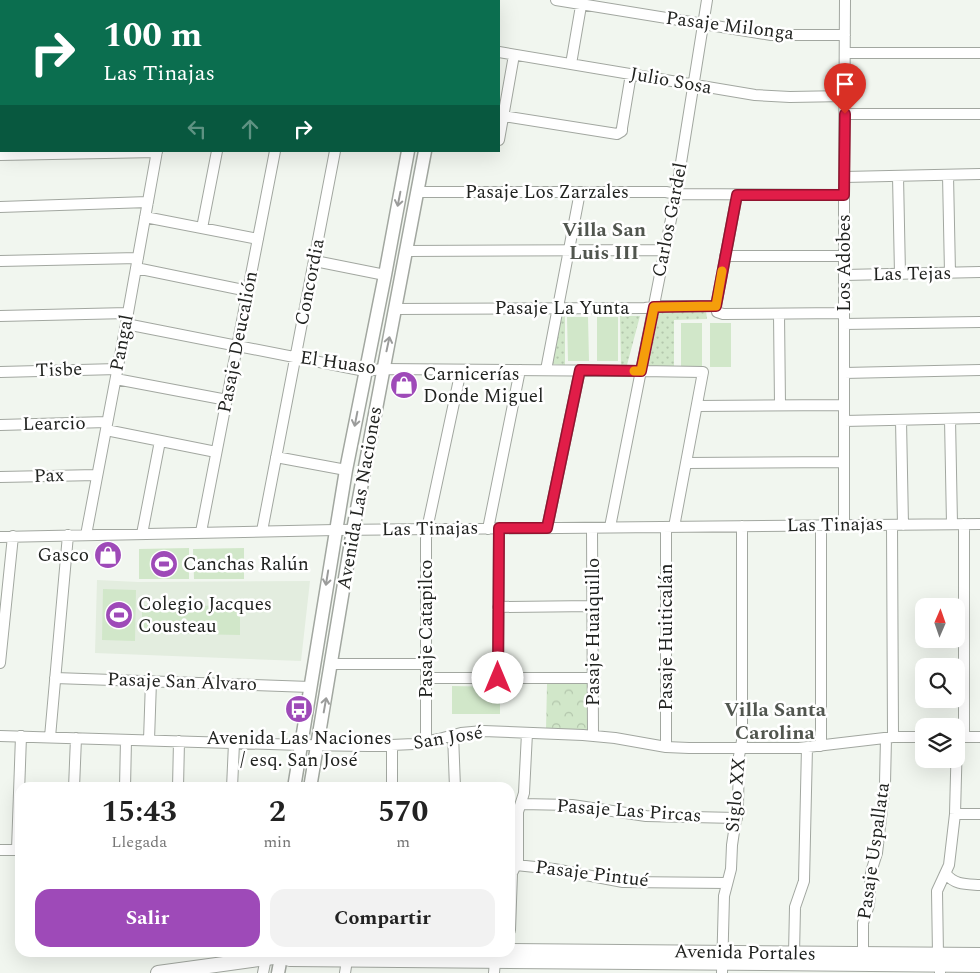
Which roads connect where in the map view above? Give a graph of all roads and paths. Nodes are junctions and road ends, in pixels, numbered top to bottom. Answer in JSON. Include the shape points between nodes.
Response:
{"nodes":[{"id":1,"x":556,"y":0,"type":"edge"},
{"id":2,"x":708,"y":0,"type":"edge"},
{"id":3,"x":845,"y":0,"type":"edge"},
{"id":4,"x":582,"y":2,"type":"edge"},
{"id":5,"x":703,"y":25,"type":"junction"},
{"id":6,"x":845,"y":35,"type":"junction"},
{"id":7,"x":500,"y":52,"type":"edge"},
{"id":8,"x":845,"y":53,"type":"junction"},
{"id":9,"x":980,"y":53,"type":"edge"},
{"id":10,"x":514,"y":55,"type":"junction"},
{"id":11,"x":571,"y":64,"type":"junction"},
{"id":12,"x":631,"y":74,"type":"junction"},
{"id":13,"x":694,"y":84,"type":"junction"},
{"id":14,"x":845,"y":96,"type":"junction"},
{"id":15,"x":845,"y":114,"type":"junction"},
{"id":16,"x":980,"y":114,"type":"edge"},
{"id":17,"x":503,"y":116,"type":"junction"},
{"id":18,"x":500,"y":134,"type":"edge"},
{"id":19,"x":126,"y":152,"type":"edge"},
{"id":20,"x":157,"y":152,"type":"edge"},
{"id":21,"x":217,"y":152,"type":"edge"},
{"id":22,"x":275,"y":152,"type":"edge"},
{"id":23,"x":335,"y":152,"type":"edge"},
{"id":24,"x":406,"y":152,"type":"edge"},
{"id":25,"x":425,"y":152,"type":"edge"},
{"id":26,"x":0,"y":156,"type":"edge"},
{"id":27,"x":980,"y":174,"type":"edge"},
{"id":28,"x":948,"y":175,"type":"junction"},
{"id":29,"x":898,"y":176,"type":"junction"},
{"id":30,"x":844,"y":177,"type":"junction"},
{"id":31,"x":418,"y":192,"type":"junction"},
{"id":32,"x":580,"y":192,"type":"junction"},
{"id":33,"x":676,"y":194,"type":"junction"},
{"id":34,"x":737,"y":195,"type":"junction"},
{"id":35,"x":844,"y":195,"type":"junction"},
{"id":36,"x":148,"y":202,"type":"junction"},
{"id":37,"x":0,"y":207,"type":"edge"},
{"id":38,"x":145,"y":217,"type":"junction"},
{"id":39,"x":202,"y":228,"type":"junction"},
{"id":40,"x":258,"y":239,"type":"junction"},
{"id":41,"x":569,"y":250,"type":"junction"},
{"id":42,"x":665,"y":250,"type":"junction"},
{"id":43,"x":406,"y":251,"type":"junction"},
{"id":44,"x":725,"y":256,"type":"junction"},
{"id":45,"x":844,"y":256,"type":"junction"},
{"id":46,"x":138,"y":258,"type":"junction"},
{"id":47,"x":0,"y":261,"type":"edge"},
{"id":48,"x":315,"y":261,"type":"junction"},
{"id":49,"x":136,"y":268,"type":"junction"},
{"id":50,"x":980,"y":272,"type":"edge"},
{"id":51,"x":950,"y":273,"type":"junction"},
{"id":52,"x":900,"y":274,"type":"junction"},
{"id":53,"x":385,"y":275,"type":"junction"},
{"id":54,"x":844,"y":275,"type":"junction"},
{"id":55,"x":248,"y":291,"type":"junction"},
{"id":56,"x":716,"y":306,"type":"junction"},
{"id":57,"x":654,"y":307,"type":"junction"},
{"id":58,"x":558,"y":308,"type":"junction"},
{"id":59,"x":396,"y":309,"type":"junction"},
{"id":60,"x":128,"y":313,"type":"junction"},
{"id":61,"x":844,"y":313,"type":"junction"},
{"id":62,"x":780,"y":314,"type":"junction"},
{"id":63,"x":0,"y":316,"type":"edge"},
{"id":64,"x":980,"y":322,"type":"edge"},
{"id":65,"x":126,"y":324,"type":"junction"},
{"id":66,"x":844,"y":324,"type":"junction"},
{"id":67,"x":237,"y":346,"type":"junction"},
{"id":68,"x":296,"y":357,"type":"junction"},
{"id":69,"x":383,"y":369,"type":"junction"},
{"id":70,"x":460,"y":370,"type":"junction"},
{"id":71,"x":520,"y":370,"type":"junction"},
{"id":72,"x":546,"y":370,"type":"junction"},
{"id":73,"x":580,"y":370,"type":"junction"},
{"id":74,"x":980,"y":370,"type":"edge"},
{"id":75,"x":365,"y":371,"type":"junction"},
{"id":76,"x":641,"y":371,"type":"junction"},
{"id":77,"x":0,"y":372,"type":"edge"},
{"id":78,"x":703,"y":372,"type":"joint"},
{"id":79,"x":844,"y":373,"type":"junction"},
{"id":80,"x":116,"y":374,"type":"junction"},
{"id":81,"x":226,"y":400,"type":"junction"},
{"id":82,"x":697,"y":406,"type":"junction"},
{"id":83,"x":780,"y":406,"type":"junction"},
{"id":84,"x":844,"y":406,"type":"junction"},
{"id":85,"x":980,"y":418,"type":"edge"},
{"id":86,"x":950,"y":419,"type":"junction"},
{"id":87,"x":901,"y":420,"type":"junction"},
{"id":88,"x":844,"y":421,"type":"junction"},
{"id":89,"x":0,"y":425,"type":"edge"},
{"id":90,"x":106,"y":426,"type":"junction"},
{"id":91,"x":160,"y":441,"type":"junction"},
{"id":92,"x":216,"y":452,"type":"junction"},
{"id":93,"x":276,"y":458,"type":"junction"},
{"id":94,"x":844,"y":462,"type":"junction"},
{"id":95,"x":686,"y":463,"type":"junction"},
{"id":96,"x":346,"y":470,"type":"junction"},
{"id":97,"x":97,"y":475,"type":"junction"},
{"id":98,"x":0,"y":478,"type":"edge"},
{"id":99,"x":952,"y":524,"type":"junction"},
{"id":100,"x":964,"y":524,"type":"junction"},
{"id":101,"x":980,"y":524,"type":"edge"},
{"id":102,"x":844,"y":525,"type":"junction"},
{"id":103,"x":898,"y":525,"type":"junction"},
{"id":104,"x":742,"y":526,"type":"junction"},
{"id":105,"x":821,"y":526,"type":"junction"},
{"id":106,"x":610,"y":527,"type":"junction"},
{"id":107,"x":670,"y":527,"type":"junction"},
{"id":108,"x":499,"y":528,"type":"junction"},
{"id":109,"x":547,"y":528,"type":"junction"},
{"id":110,"x":592,"y":528,"type":"junction"},
{"id":111,"x":427,"y":529,"type":"junction"},
{"id":112,"x":488,"y":529,"type":"junction"},
{"id":113,"x":335,"y":530,"type":"junction"},
{"id":114,"x":353,"y":530,"type":"junction"},
{"id":115,"x":262,"y":531,"type":"junction"},
{"id":116,"x":201,"y":532,"type":"junction"},
{"id":117,"x":142,"y":534,"type":"junction"},
{"id":118,"x":68,"y":535,"type":"junction"},
{"id":119,"x":86,"y":535,"type":"junction"},
{"id":120,"x":13,"y":536,"type":"junction"},
{"id":121,"x":0,"y":537,"type":"edge"},
{"id":122,"x":592,"y":606,"type":"junction"},
{"id":123,"x":498,"y":607,"type":"junction"},
{"id":124,"x":0,"y":663,"type":"edge"},
{"id":125,"x":332,"y":664,"type":"junction"},
{"id":126,"x":426,"y":664,"type":"junction"},
{"id":127,"x":55,"y":678,"type":"junction"},
{"id":128,"x":426,"y":678,"type":"junction"},
{"id":129,"x":498,"y":678,"type":"junction"},
{"id":130,"x":593,"y":678,"type":"junction"},
{"id":131,"x":151,"y":681,"type":"junction"},
{"id":132,"x":310,"y":687,"type":"junction"},
{"id":133,"x":959,"y":718,"type":"edge"},
{"id":134,"x":527,"y":733,"type":"junction"},
{"id":135,"x":454,"y":734,"type":"junction"},
{"id":136,"x":0,"y":736,"type":"edge"},
{"id":137,"x":21,"y":736,"type":"junction"},
{"id":138,"x":593,"y":736,"type":"junction"},
{"id":139,"x":50,"y":737,"type":"junction"},
{"id":140,"x":915,"y":737,"type":"edge"},
{"id":141,"x":965,"y":737,"type":"edge"},
{"id":142,"x":980,"y":737,"type":"edge"},
{"id":143,"x":76,"y":738,"type":"junction"},
{"id":144,"x":890,"y":738,"type":"junction"},
{"id":145,"x":126,"y":740,"type":"junction"},
{"id":146,"x":148,"y":740,"type":"junction"},
{"id":147,"x":179,"y":741,"type":"junction"},
{"id":148,"x":426,"y":742,"type":"junction"},
{"id":149,"x":234,"y":743,"type":"junction"},
{"id":150,"x":301,"y":745,"type":"junction"},
{"id":151,"x":318,"y":745,"type":"junction"},
{"id":152,"x":392,"y":745,"type":"junction"},
{"id":153,"x":821,"y":746,"type":"junction"},
{"id":154,"x":666,"y":747,"type":"junction"},
{"id":155,"x":807,"y":747,"type":"junction"},
{"id":156,"x":740,"y":748,"type":"junction"},
{"id":157,"x":957,"y":768,"type":"edge"},
{"id":158,"x":20,"y":782,"type":"edge"},
{"id":159,"x":74,"y":782,"type":"edge"},
{"id":160,"x":124,"y":782,"type":"edge"},
{"id":161,"x":178,"y":782,"type":"edge"},
{"id":162,"x":232,"y":782,"type":"edge"},
{"id":163,"x":295,"y":782,"type":"edge"},
{"id":164,"x":311,"y":782,"type":"edge"},
{"id":165,"x":392,"y":782,"type":"edge"},
{"id":166,"x":455,"y":782,"type":"edge"},
{"id":167,"x":521,"y":804,"type":"junction"},
{"id":168,"x":955,"y":814,"type":"junction"},
{"id":169,"x":980,"y":814,"type":"edge"},
{"id":170,"x":737,"y":818,"type":"junction"},
{"id":171,"x":0,"y":850,"type":"edge"},
{"id":172,"x":15,"y":850,"type":"edge"},
{"id":173,"x":516,"y":865,"type":"joint"},
{"id":174,"x":946,"y":874,"type":"junction"},
{"id":175,"x":727,"y":883,"type":"junction"},
{"id":176,"x":980,"y":885,"type":"edge"},
{"id":177,"x":515,"y":951,"type":"edge"},
{"id":178,"x":794,"y":954,"type":"junction"},
{"id":179,"x":980,"y":955,"type":"edge"},
{"id":180,"x":254,"y":957,"type":"edge"},
{"id":181,"x":266,"y":957,"type":"edge"},
{"id":182,"x":282,"y":957,"type":"edge"},
{"id":183,"x":287,"y":957,"type":"edge"},
{"id":184,"x":863,"y":959,"type":"junction"},
{"id":185,"x":722,"y":963,"type":"edge"},
{"id":186,"x":940,"y":964,"type":"edge"},
{"id":187,"x":346,"y":966,"type":"edge"},
{"id":188,"x":980,"y":966,"type":"edge"},
{"id":189,"x":495,"y":967,"type":"edge"},
{"id":190,"x":554,"y":968,"type":"edge"},
{"id":191,"x":158,"y":973,"type":"edge"},
{"id":192,"x":263,"y":973,"type":"edge"},
{"id":193,"x":278,"y":973,"type":"edge"}],
"edges":[{"from":1,"to":4,"type":"street","name":"Pasaje Milonga"},
{"from":2,"to":5,"type":"street","name":"Carlos Gardel"},
{"from":3,"to":6,"type":"street","name":"Los Adobes"},
{"from":4,"to":5,"type":"street","name":"Pasaje Milonga"},
{"from":4,"to":11,"type":"street"},
{"from":5,"to":6,"type":"street","name":"Pasaje Milonga","via":[[771,35]]},
{"from":5,"to":13,"type":"street","name":"Carlos Gardel"},
{"from":6,"to":8,"type":"street","name":"Los Adobes"},
{"from":7,"to":10,"type":"street","name":"Julio Sosa"},
{"from":8,"to":9,"type":"street"},
{"from":8,"to":14,"type":"street","name":"Los Adobes"},
{"from":10,"to":11,"type":"street","name":"Julio Sosa"},
{"from":10,"to":17,"type":"street"},
{"from":11,"to":12,"type":"street","name":"Julio Sosa"},
{"from":12,"to":13,"type":"street","name":"Julio Sosa"},
{"from":12,"to":17,"type":"street","via":[[620,133]]},
{"from":13,"to":14,"type":"street","name":"Julio Sosa","via":[[767,96]]},
{"from":13,"to":33,"type":"street","name":"Carlos Gardel"},
{"from":14,"to":15,"type":"street","name":"Los Adobes"},
{"from":15,"to":16,"type":"street"},
{"from":15,"to":30,"type":"street","name":"Los Adobes"},
{"from":17,"to":18,"type":"street"},
{"from":19,"to":26,"type":"street"},
{"from":20,"to":36,"type":"street","name":"Pangal"},
{"from":21,"to":39,"type":"street"},
{"from":22,"to":40,"type":"street","name":"Pasaje Deucalión"},
{"from":23,"to":48,"type":"street","name":"Concordia"},
{"from":24,"to":53,"type":"street","name":"Avenida Las Naciones","one_way":true},
{"from":25,"to":31,"type":"street","name":"Avenida Las Naciones"},
{"from":27,"to":28,"type":"street"},
{"from":28,"to":29,"type":"street"},
{"from":28,"to":51,"type":"street"},
{"from":29,"to":30,"type":"street"},
{"from":29,"to":52,"type":"street"},
{"from":30,"to":35,"type":"street","name":"Los Adobes"},
{"from":31,"to":32,"type":"street","name":"Pasaje Los Zarzales"},
{"from":31,"to":43,"type":"street","name":"Avenida Las Naciones"},
{"from":32,"to":33,"type":"street","name":"Pasaje Los Zarzales"},
{"from":32,"to":41,"type":"street"},
{"from":33,"to":34,"type":"street","name":"Pasaje Los Zarzales"},
{"from":33,"to":42,"type":"street","name":"Carlos Gardel"},
{"from":34,"to":35,"type":"street","name":"Pasaje Los Zarzales"},
{"from":34,"to":44,"type":"street"},
{"from":35,"to":45,"type":"street","name":"Los Adobes"},
{"from":36,"to":37,"type":"street"},
{"from":36,"to":38,"type":"street","name":"Pangal"},
{"from":38,"to":39,"type":"street"},
{"from":38,"to":46,"type":"street","name":"Pangal"},
{"from":39,"to":40,"type":"street"},
{"from":40,"to":55,"type":"street","name":"Pasaje Deucalión"},
{"from":41,"to":42,"type":"street"},
{"from":41,"to":43,"type":"street"},
{"from":41,"to":58,"type":"street"},
{"from":42,"to":57,"type":"street","name":"Carlos Gardel"},
{"from":43,"to":59,"type":"street","name":"Avenida Las Naciones"},
{"from":44,"to":45,"type":"street"},
{"from":44,"to":56,"type":"street"},
{"from":45,"to":54,"type":"street","name":"Los Adobes"},
{"from":46,"to":47,"type":"street"},
{"from":46,"to":49,"type":"street","name":"Pangal"},
{"from":48,"to":53,"type":"street"},
{"from":48,"to":68,"type":"street","name":"Concordia"},
{"from":49,"to":55,"type":"street"},
{"from":49,"to":60,"type":"street","name":"Pangal"},
{"from":50,"to":51,"type":"street","name":"Las Tejas"},
{"from":51,"to":52,"type":"street","name":"Las Tejas"},
{"from":52,"to":54,"type":"street","name":"Las Tejas"},
{"from":53,"to":75,"type":"street","name":"Avenida Las Naciones"},
{"from":54,"to":61,"type":"street","name":"Los Adobes"},
{"from":55,"to":67,"type":"street","name":"Pasaje Deucalión"},
{"from":56,"to":57,"type":"street","name":"Pasaje La Yunta"},
{"from":56,"to":62,"type":"street","name":"Pasaje La Yunta","via":[[717,312],[723,314]]},
{"from":57,"to":58,"type":"street","name":"Pasaje La Yunta"},
{"from":57,"to":76,"type":"street","name":"Carlos Gardel"},
{"from":58,"to":59,"type":"street","name":"Pasaje La Yunta"},
{"from":58,"to":72,"type":"street"},
{"from":69,"to":59,"type":"street","name":"Avenida Las Naciones","one_way":true},
{"from":60,"to":63,"type":"street"},
{"from":60,"to":65,"type":"street","name":"Pangal"},
{"from":61,"to":62,"type":"street","name":"Pasaje La Yunta"},
{"from":61,"to":66,"type":"street","name":"Los Adobes"},
{"from":62,"to":83,"type":"street"},
{"from":64,"to":66,"type":"street"},
{"from":65,"to":67,"type":"street","name":"El Huaso"},
{"from":65,"to":80,"type":"street","name":"Pangal"},
{"from":66,"to":79,"type":"street","name":"Los Adobes"},
{"from":67,"to":68,"type":"street","name":"El Huaso"},
{"from":67,"to":81,"type":"street","name":"Pasaje Deucalión"},
{"from":68,"to":75,"type":"street","name":"El Huaso"},
{"from":68,"to":93,"type":"street","name":"Concordia"},
{"from":69,"to":70,"type":"street","name":"El Huaso"},
{"from":69,"to":75,"type":"street","name":"El Huaso"},
{"from":69,"to":114,"type":"street","name":"Avenida Las Naciones"},
{"from":70,"to":71,"type":"street","name":"El Huaso"},
{"from":70,"to":111,"type":"street","name":"Pasaje Catapilco"},
{"from":71,"to":72,"type":"street","name":"El Huaso"},
{"from":71,"to":112,"type":"street"},
{"from":72,"to":73,"type":"street","name":"El Huaso"},
{"from":73,"to":76,"type":"street","name":"El Huaso"},
{"from":73,"to":109,"type":"street"},
{"from":74,"to":79,"type":"street"},
{"from":75,"to":96,"type":"street","name":"Avenida Las Naciones","one_way":true},
{"from":76,"to":78,"type":"street","name":"El Huaso"},
{"from":76,"to":106,"type":"street","name":"Carlos Gardel"},
{"from":77,"to":80,"type":"street","name":"Tisbe"},
{"from":78,"to":82,"type":"street","name":"Pasaje Huiticalán"},
{"from":79,"to":84,"type":"street","name":"Los Adobes"},
{"from":80,"to":81,"type":"street","name":"Tisbe"},
{"from":80,"to":90,"type":"street","name":"Pangal"},
{"from":81,"to":92,"type":"street","name":"Pasaje Deucalión"},
{"from":82,"to":83,"type":"street"},
{"from":82,"to":95,"type":"street","name":"Pasaje Huiticalán"},
{"from":83,"to":84,"type":"street"},
{"from":84,"to":88,"type":"street","name":"Los Adobes"},
{"from":85,"to":86,"type":"street"},
{"from":86,"to":87,"type":"street"},
{"from":86,"to":99,"type":"street"},
{"from":87,"to":88,"type":"street"},
{"from":87,"to":103,"type":"street","name":"Pasaje Uspallata"},
{"from":88,"to":94,"type":"street","name":"Los Adobes"},
{"from":89,"to":90,"type":"street","name":"Learcio"},
{"from":90,"to":91,"type":"street","name":"Learcio"},
{"from":90,"to":97,"type":"street","name":"Pangal"},
{"from":91,"to":92,"type":"street","name":"Learcio"},
{"from":91,"to":117,"type":"street"},
{"from":92,"to":116,"type":"street","name":"Pasaje Deucalión"},
{"from":93,"to":96,"type":"street"},
{"from":93,"to":115,"type":"street","name":"Concordia"},
{"from":94,"to":95,"type":"street"},
{"from":94,"to":102,"type":"street","name":"Los Adobes"},
{"from":95,"to":107,"type":"street","name":"Pasaje Huiticalán"},
{"from":96,"to":113,"type":"street","name":"Avenida Las Naciones"},
{"from":97,"to":98,"type":"street","name":"Pax"},
{"from":97,"to":119,"type":"street","name":"Pangal"},
{"from":99,"to":100,"type":"street","name":"Las Tinajas"},
{"from":99,"to":103,"type":"street","name":"Las Tinajas"},
{"from":100,"to":101,"type":"street","name":"Las Tinajas"},
{"from":100,"to":133,"type":"street"},
{"from":102,"to":103,"type":"street","name":"Las Tinajas"},
{"from":102,"to":105,"type":"street","name":"Las Tinajas"},
{"from":103,"to":144,"type":"street","name":"Pasaje Uspallata"},
{"from":104,"to":105,"type":"street","name":"Las Tinajas"},
{"from":104,"to":107,"type":"street","name":"Las Tinajas"},
{"from":104,"to":156,"type":"street","name":"Siglo XX"},
{"from":105,"to":153,"type":"street"},
{"from":106,"to":107,"type":"street","name":"Las Tinajas"},
{"from":106,"to":110,"type":"street","name":"Las Tinajas"},
{"from":107,"to":154,"type":"street","name":"Pasaje Huiticalán"},
{"from":108,"to":109,"type":"street","name":"Las Tinajas"},
{"from":108,"to":112,"type":"street","name":"Las Tinajas"},
{"from":108,"to":123,"type":"street"},
{"from":109,"to":110,"type":"street","name":"Las Tinajas"},
{"from":110,"to":122,"type":"street","name":"Pasaje Huaiquillo"},
{"from":111,"to":112,"type":"street","name":"Las Tinajas"},
{"from":111,"to":114,"type":"street","name":"Las Tinajas"},
{"from":111,"to":126,"type":"street","name":"Pasaje Catapilco"},
{"from":113,"to":114,"type":"street","name":"Las Tinajas"},
{"from":113,"to":115,"type":"street","name":"Las Tinajas"},
{"from":113,"to":132,"type":"street","name":"Avenida Las Naciones","one_way":true},
{"from":114,"to":125,"type":"street","name":"Avenida Las Naciones"},
{"from":115,"to":116,"type":"street","name":"Las Tinajas"},
{"from":116,"to":117,"type":"street","name":"Las Tinajas"},
{"from":117,"to":119,"type":"street","name":"Las Tinajas"},
{"from":118,"to":119,"type":"street","name":"Las Tinajas"},
{"from":118,"to":120,"type":"street","name":"Las Tinajas"},
{"from":118,"to":127,"type":"street"},
{"from":120,"to":121,"type":"street","name":"Las Tinajas"},
{"from":120,"to":124,"type":"street"},
{"from":122,"to":123,"type":"street"},
{"from":122,"to":130,"type":"street","name":"Pasaje Huaiquillo"},
{"from":123,"to":129,"type":"street"},
{"from":125,"to":126,"type":"street"},
{"from":151,"to":125,"type":"street","name":"Avenida Las Naciones","one_way":true},
{"from":126,"to":128,"type":"street","name":"Pasaje Catapilco"},
{"from":127,"to":131,"type":"street","name":"Pasaje San Álvaro"},
{"from":127,"to":139,"type":"street"},
{"from":128,"to":129,"type":"street"},
{"from":128,"to":148,"type":"street","name":"Pasaje Catapilco"},
{"from":129,"to":130,"type":"street"},
{"from":130,"to":138,"type":"street","name":"Pasaje Huaiquillo"},
{"from":131,"to":132,"type":"street","name":"Pasaje San Álvaro"},
{"from":131,"to":146,"type":"street"},
{"from":132,"to":150,"type":"street","name":"Avenida Las Naciones"},
{"from":134,"to":135,"type":"street","name":"San José","via":[[476,731]]},
{"from":134,"to":138,"type":"street","name":"San José"},
{"from":134,"to":167,"type":"street"},
{"from":135,"to":148,"type":"street","name":"San José"},
{"from":135,"to":166,"type":"street"},
{"from":136,"to":137,"type":"street","name":"San José"},
{"from":137,"to":139,"type":"street","name":"San José"},
{"from":137,"to":158,"type":"street"},
{"from":138,"to":154,"type":"street","name":"San José"},
{"from":139,"to":143,"type":"street","name":"San José"},
{"from":140,"to":144,"type":"street","name":"San José"},
{"from":141,"to":142,"type":"street"},
{"from":143,"to":145,"type":"street","name":"San José"},
{"from":143,"to":159,"type":"street"},
{"from":144,"to":153,"type":"street","name":"San José"},
{"from":144,"to":184,"type":"street","name":"Pasaje Uspallata","via":[[877,853],[863,923]]},
{"from":145,"to":146,"type":"street","name":"San José"},
{"from":145,"to":160,"type":"street"},
{"from":146,"to":147,"type":"street","name":"San José"},
{"from":147,"to":149,"type":"street","name":"San José"},
{"from":147,"to":161,"type":"street"},
{"from":148,"to":152,"type":"street","name":"San José"},
{"from":149,"to":150,"type":"street","name":"San José"},
{"from":149,"to":162,"type":"street"},
{"from":150,"to":151,"type":"street","name":"San José"},
{"from":150,"to":163,"type":"street","name":"Avenida Las Naciones"},
{"from":151,"to":152,"type":"street","name":"San José"},
{"from":151,"to":164,"type":"street","name":"Avenida Las Naciones"},
{"from":152,"to":165,"type":"street"},
{"from":153,"to":155,"type":"street","name":"San José"},
{"from":154,"to":156,"type":"street","name":"San José"},
{"from":155,"to":156,"type":"street","name":"San José"},
{"from":155,"to":178,"type":"street","via":[[804,881],[796,907]]},
{"from":156,"to":170,"type":"street","name":"Siglo XX"},
{"from":157,"to":168,"type":"street"},
{"from":167,"to":170,"type":"street","name":"Pasaje Las Pircas","via":[[572,805],[646,816]]},
{"from":167,"to":173,"type":"street"},
{"from":168,"to":169,"type":"street"},
{"from":168,"to":174,"type":"street"},
{"from":170,"to":175,"type":"street","name":"Siglo XX"},
{"from":171,"to":172,"type":"street"},
{"from":173,"to":175,"type":"street","name":"Pasaje Pintué","via":[[623,882]]},
{"from":174,"to":176,"type":"street","via":[[958,883]]},
{"from":174,"to":186,"type":"street","via":[[937,891]]},
{"from":175,"to":185,"type":"street","name":"Siglo XX"},
{"from":177,"to":185,"type":"main road","name":"Avenida Portales"},
{"from":178,"to":184,"type":"main road","name":"Avenida Portales"},
{"from":178,"to":185,"type":"main road","name":"Avenida Portales"},
{"from":179,"to":186,"type":"main road","name":"Avenida Portales"},
{"from":180,"to":191,"type":"main road","name":"Avenida Portales"},
{"from":181,"to":192,"type":"street"},
{"from":182,"to":193,"type":"street"},
{"from":183,"to":187,"type":"main road","name":"Avenida Portales"},
{"from":184,"to":185,"type":"main road","name":"Avenida Portales"},
{"from":184,"to":186,"type":"main road","name":"Avenida Portales"},
{"from":185,"to":190,"type":"main road","name":"Avenida Portales"},
{"from":186,"to":188,"type":"main road","name":"Avenida Portales"},
{"from":187,"to":189,"type":"main road","name":"Avenida Portales"},
{"from":189,"to":190,"type":"main road","name":"Avenida Portales"}]}
